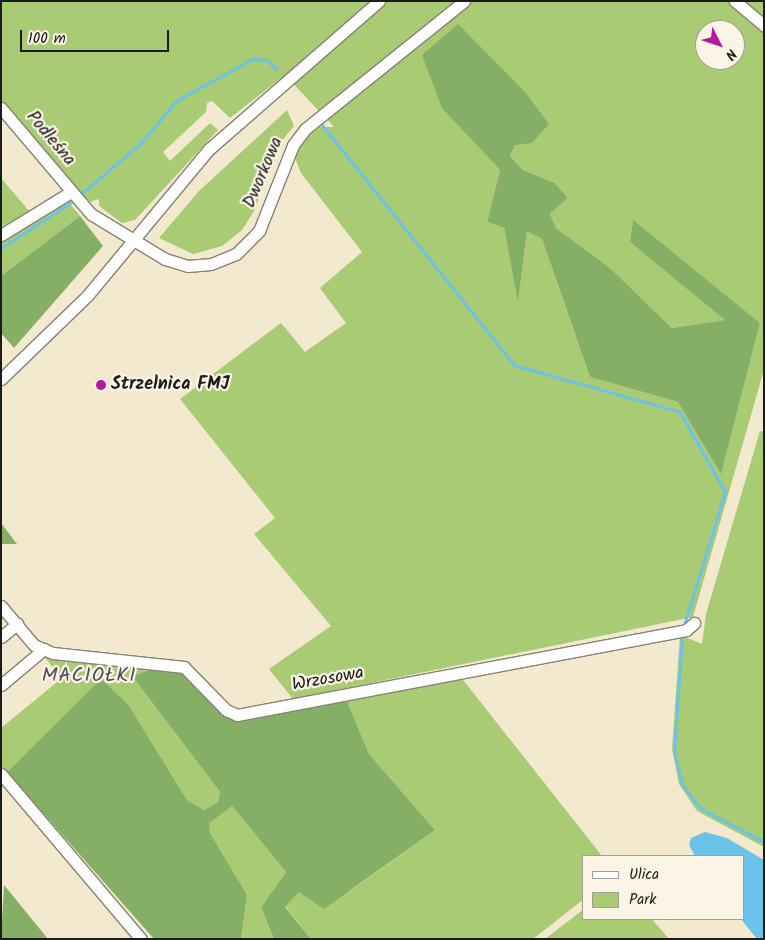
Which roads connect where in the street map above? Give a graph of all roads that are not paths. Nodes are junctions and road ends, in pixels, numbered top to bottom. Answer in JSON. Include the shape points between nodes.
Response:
{"nodes":[{"id":1,"x":379,"y":1,"type":"edge"},
{"id":2,"x":464,"y":1,"type":"edge"},
{"id":3,"x":735,"y":1,"type":"edge"},
{"id":4,"x":764,"y":25,"type":"edge"},
{"id":5,"x":1,"y":108,"type":"edge"},
{"id":6,"x":71,"y":192,"type":"junction"},
{"id":7,"x":1,"y":235,"type":"edge"},
{"id":8,"x":132,"y":239,"type":"junction"},
{"id":9,"x":1,"y":379,"type":"edge"},
{"id":10,"x":1,"y":606,"type":"edge"},
{"id":11,"x":694,"y":623,"type":"dead end"},
{"id":12,"x":17,"y":624,"type":"junction"},
{"id":13,"x":1,"y":636,"type":"edge"},
{"id":14,"x":44,"y":649,"type":"junction"},
{"id":15,"x":1,"y":686,"type":"edge"},
{"id":16,"x":1,"y":774,"type":"edge"},
{"id":17,"x":141,"y":939,"type":"edge"}],
"edges":[{"from":1,"to":8,"type":"street","via":[[208,150]]},
{"from":2,"to":8,"type":"street","name":"Dworkowa","via":[[305,129],[293,145],[258,231],[236,254],[211,264],[188,266],[164,259]]},
{"from":3,"to":4,"type":"street"},
{"from":5,"to":6,"type":"street","name":"Podleśna"},
{"from":6,"to":7,"type":"street","name":"Podleśna"},
{"from":6,"to":8,"type":"street","name":"Podleśna","via":[[91,214]]},
{"from":8,"to":9,"type":"street","via":[[70,314]]},
{"from":10,"to":12,"type":"street"},
{"from":11,"to":14,"type":"street","name":"Wrzosowa","via":[[686,630],[237,715],[226,710],[184,667]]},
{"from":12,"to":13,"type":"street"},
{"from":12,"to":14,"type":"street"},
{"from":14,"to":15,"type":"street"},
{"from":16,"to":17,"type":"street"}]}
